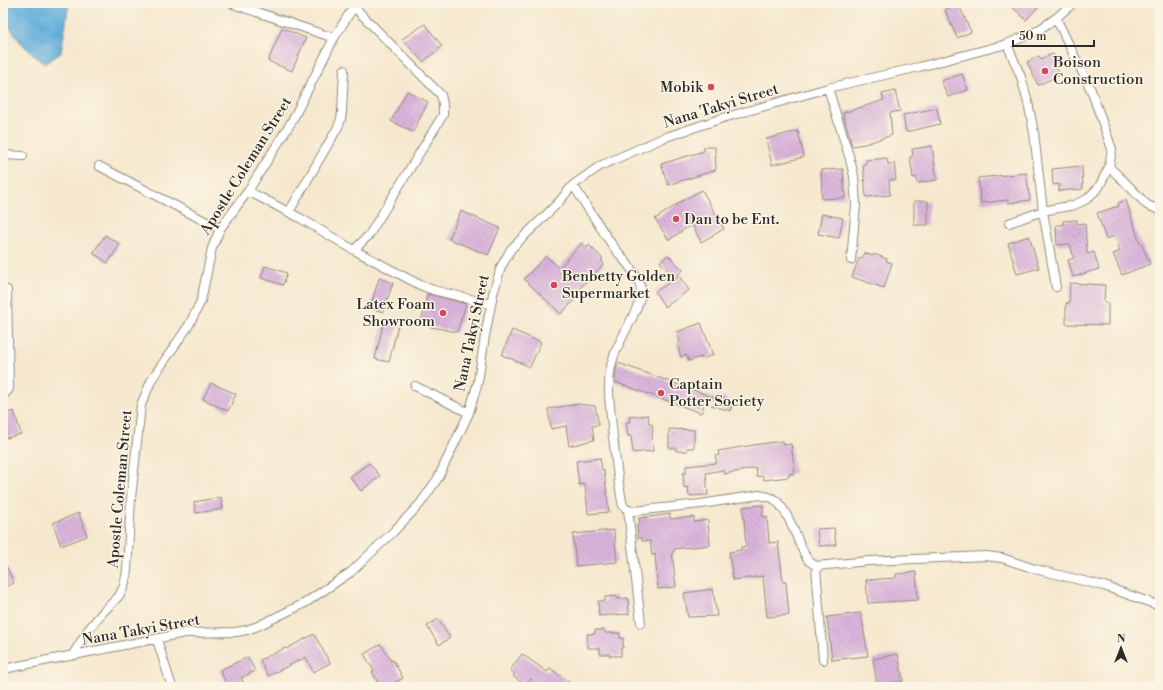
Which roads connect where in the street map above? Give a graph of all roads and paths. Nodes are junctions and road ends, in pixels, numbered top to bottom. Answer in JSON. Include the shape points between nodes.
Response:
{"nodes":[{"id":1,"x":230,"y":3,"type":"edge"},
{"id":2,"x":1073,"y":3,"type":"edge"},
{"id":3,"x":355,"y":5,"type":"edge"},
{"id":4,"x":1056,"y":18,"type":"junction"},
{"id":5,"x":334,"y":38,"type":"junction"},
{"id":6,"x":1007,"y":44,"type":"junction"},
{"id":7,"x":344,"y":70,"type":"dead end"},
{"id":8,"x":828,"y":88,"type":"junction"},
{"id":9,"x":3,"y":154,"type":"edge"},
{"id":10,"x":23,"y":156,"type":"dead end"},
{"id":11,"x":99,"y":166,"type":"dead end"},
{"id":12,"x":1110,"y":167,"type":"junction"},
{"id":13,"x":573,"y":185,"type":"junction"},
{"id":14,"x":248,"y":191,"type":"junction"},
{"id":15,"x":1160,"y":210,"type":"edge"},
{"id":16,"x":1043,"y":211,"type":"junction"},
{"id":17,"x":288,"y":212,"type":"junction"},
{"id":18,"x":1009,"y":223,"type":"dead end"},
{"id":19,"x":220,"y":229,"type":"junction"},
{"id":20,"x":354,"y":250,"type":"junction"},
{"id":21,"x":851,"y":260,"type":"dead end"},
{"id":22,"x":1056,"y":287,"type":"dead end"},
{"id":23,"x":3,"y":288,"type":"edge"},
{"id":24,"x":491,"y":304,"type":"junction"},
{"id":25,"x":415,"y":386,"type":"dead end"},
{"id":26,"x":3,"y":396,"type":"edge"},
{"id":27,"x":469,"y":413,"type":"junction"},
{"id":28,"x":628,"y":510,"type":"junction"},
{"id":29,"x":816,"y":566,"type":"junction"},
{"id":30,"x":1160,"y":606,"type":"edge"},
{"id":31,"x":641,"y":623,"type":"dead end"},
{"id":32,"x":157,"y":640,"type":"junction"},
{"id":33,"x":72,"y":656,"type":"junction"},
{"id":34,"x":823,"y":660,"type":"dead end"},
{"id":35,"x":3,"y":669,"type":"edge"},
{"id":36,"x":172,"y":687,"type":"edge"}],
"edges":[{"from":1,"to":5,"type":"street"},
{"from":2,"to":4,"type":"street","name":"Nana Takyi Street"},
{"from":3,"to":5,"type":"street","name":"Apostle Coleman Street"},
{"from":3,"to":20,"type":"street","via":[[441,95],[443,115],[369,235]]},
{"from":4,"to":6,"type":"street","name":"Nana Takyi Street","via":[[1037,31]]},
{"from":4,"to":12,"type":"street","via":[[1091,90],[1107,134],[1112,149]]},
{"from":5,"to":14,"type":"street","name":"Apostle Coleman Street","via":[[292,121]]},
{"from":6,"to":8,"type":"street","name":"Nana Takyi Street"},
{"from":6,"to":16,"type":"street","via":[[1028,102]]},
{"from":7,"to":17,"type":"street","via":[[341,119],[338,127]]},
{"from":8,"to":13,"type":"street","name":"Nana Takyi Street","via":[[664,138],[600,166]]},
{"from":8,"to":21,"type":"street","via":[[854,176],[856,205]]},
{"from":9,"to":10,"type":"street"},
{"from":11,"to":19,"type":"street"},
{"from":12,"to":15,"type":"street","via":[[1147,205]]},
{"from":12,"to":16,"type":"street","via":[[1099,187],[1087,200]]},
{"from":13,"to":24,"type":"street","name":"Nana Takyi Street","via":[[511,249],[501,267]]},
{"from":13,"to":28,"type":"street","via":[[633,272],[641,288],[637,308],[613,358],[608,380],[617,471],[623,506]]},
{"from":14,"to":17,"type":"street"},
{"from":14,"to":19,"type":"street","name":"Apostle Coleman Street"},
{"from":16,"to":18,"type":"street"},
{"from":16,"to":22,"type":"street"},
{"from":17,"to":20,"type":"street"},
{"from":19,"to":33,"type":"street","name":"Apostle Coleman Street","via":[[212,248],[201,301],[189,325],[152,379],[141,404],[124,586],[119,596],[88,630]]},
{"from":20,"to":24,"type":"street","via":[[420,285]]},
{"from":23,"to":26,"type":"street","via":[[7,290],[9,389]]},
{"from":24,"to":27,"type":"street","name":"Nana Takyi Street","via":[[478,382]]},
{"from":25,"to":27,"type":"street"},
{"from":27,"to":32,"type":"street","name":"Nana Takyi Street","via":[[438,478],[420,504],[351,572],[305,603],[258,626],[236,632],[185,633]]},
{"from":28,"to":29,"type":"street","via":[[701,504],[759,495],[773,498],[785,513],[809,560]]},
{"from":28,"to":31,"type":"street"},
{"from":29,"to":30,"type":"street","via":[[986,556],[1002,558],[1104,586]]},
{"from":29,"to":34,"type":"street"},
{"from":32,"to":33,"type":"street","name":"Nana Takyi Street"},
{"from":32,"to":36,"type":"street"},
{"from":33,"to":35,"type":"street","name":"Nana Takyi Street"}]}
